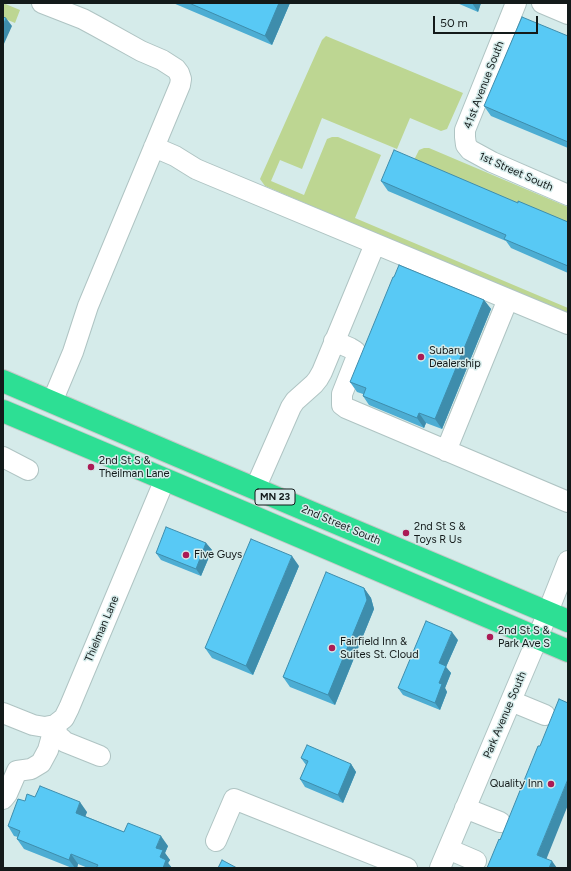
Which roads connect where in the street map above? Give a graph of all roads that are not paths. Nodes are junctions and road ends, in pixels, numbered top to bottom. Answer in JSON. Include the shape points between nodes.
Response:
{"nodes":[{"id":1,"x":34,"y":3,"type":"edge"},
{"id":2,"x":516,"y":3,"type":"edge"},
{"id":3,"x":542,"y":3,"type":"edge"},
{"id":4,"x":54,"y":8,"type":"edge"},
{"id":5,"x":568,"y":14,"type":"edge"},
{"id":6,"x":466,"y":145,"type":"joint"},
{"id":7,"x":154,"y":147,"type":"junction"},
{"id":8,"x":568,"y":195,"type":"edge"},
{"id":9,"x":375,"y":244,"type":"junction"},
{"id":10,"x":508,"y":299,"type":"junction"},
{"id":11,"x":568,"y":324,"type":"edge"},
{"id":12,"x":334,"y":341,"type":"junction"},
{"id":13,"x":3,"y":381,"type":"edge"},
{"id":14,"x":52,"y":402,"type":"junction"},
{"id":15,"x":3,"y":412,"type":"edge"},
{"id":16,"x":446,"y":451,"type":"junction"},
{"id":17,"x":3,"y":457,"type":"edge"},
{"id":18,"x":28,"y":470,"type":"dead end"},
{"id":19,"x":165,"y":479,"type":"junction"},
{"id":20,"x":256,"y":489,"type":"junction"},
{"id":21,"x":568,"y":502,"type":"edge"},
{"id":22,"x":568,"y":561,"type":"edge"},
{"id":23,"x":547,"y":612,"type":"junction"},
{"id":24,"x":568,"y":621,"type":"edge"},
{"id":25,"x":538,"y":637,"type":"junction"},
{"id":26,"x":568,"y":651,"type":"edge"},
{"id":27,"x":511,"y":701,"type":"junction"},
{"id":28,"x":3,"y":713,"type":"edge"},
{"id":29,"x":545,"y":715,"type":"dead end"},
{"id":30,"x":55,"y":724,"type":"junction"},
{"id":31,"x":100,"y":756,"type":"dead end"},
{"id":32,"x":10,"y":768,"type":"edge"},
{"id":33,"x":3,"y":799,"type":"edge"},
{"id":34,"x":465,"y":808,"type":"junction"},
{"id":35,"x":500,"y":822,"type":"dead end"},
{"id":36,"x":216,"y":840,"type":"dead end"},
{"id":37,"x":448,"y":849,"type":"junction"},
{"id":38,"x":476,"y":861,"type":"dead end"},
{"id":39,"x":407,"y":868,"type":"edge"},
{"id":40,"x":440,"y":868,"type":"edge"}],
"edges":[{"from":1,"to":4,"type":"street"},
{"from":2,"to":6,"type":"street","name":"41st Avenue South","via":[[465,130]]},
{"from":3,"to":5,"type":"street"},
{"from":4,"to":7,"type":"street","via":[[96,26],[162,60],[179,73],[180,85]]},
{"from":6,"to":8,"type":"street","name":"1st Street South","via":[[492,162]]},
{"from":7,"to":9,"type":"street","via":[[203,172]]},
{"from":7,"to":14,"type":"street","via":[[88,306]]},
{"from":9,"to":10,"type":"street"},
{"from":9,"to":12,"type":"street"},
{"from":10,"to":11,"type":"street"},
{"from":10,"to":16,"type":"street"},
{"from":12,"to":16,"type":"street","via":[[355,351],[357,356],[344,386],[342,405]]},
{"from":12,"to":20,"type":"street","via":[[318,378],[291,406]]},
{"from":13,"to":14,"type":"highway","name":"2nd Street South","number":"MN 23"},
{"from":14,"to":20,"type":"highway","name":"2nd Street South","number":"MN 23"},
{"from":15,"to":19,"type":"highway","number":"MN 23"},
{"from":16,"to":21,"type":"street"},
{"from":17,"to":18,"type":"street"},
{"from":19,"to":25,"type":"highway","number":"MN 23"},
{"from":19,"to":30,"type":"street","name":"Thielman Lane","via":[[69,708],[64,718]]},
{"from":20,"to":23,"type":"highway","name":"2nd Street South","number":"MN 23"},
{"from":22,"to":23,"type":"street","name":"Park Avenue South"},
{"from":23,"to":24,"type":"highway","name":"2nd Street South","number":"MN 23"},
{"from":23,"to":25,"type":"street","name":"Park Avenue South"},
{"from":25,"to":26,"type":"highway","number":"MN 23"},
{"from":25,"to":27,"type":"street","name":"Park Avenue South"},
{"from":27,"to":29,"type":"street"},
{"from":27,"to":34,"type":"street","name":"Park Avenue South"},
{"from":28,"to":30,"type":"street","via":[[33,725],[45,727]]},
{"from":30,"to":31,"type":"street","via":[[58,736],[65,742]]},
{"from":30,"to":32,"type":"street","via":[[48,750],[41,763],[32,769]]},
{"from":32,"to":33,"type":"street","via":[[7,794]]},
{"from":34,"to":35,"type":"street"},
{"from":34,"to":37,"type":"street","name":"Park Avenue South"},
{"from":36,"to":39,"type":"street","via":[[234,799]]},
{"from":37,"to":38,"type":"street"},
{"from":37,"to":40,"type":"street","name":"Park Avenue South"}]}
